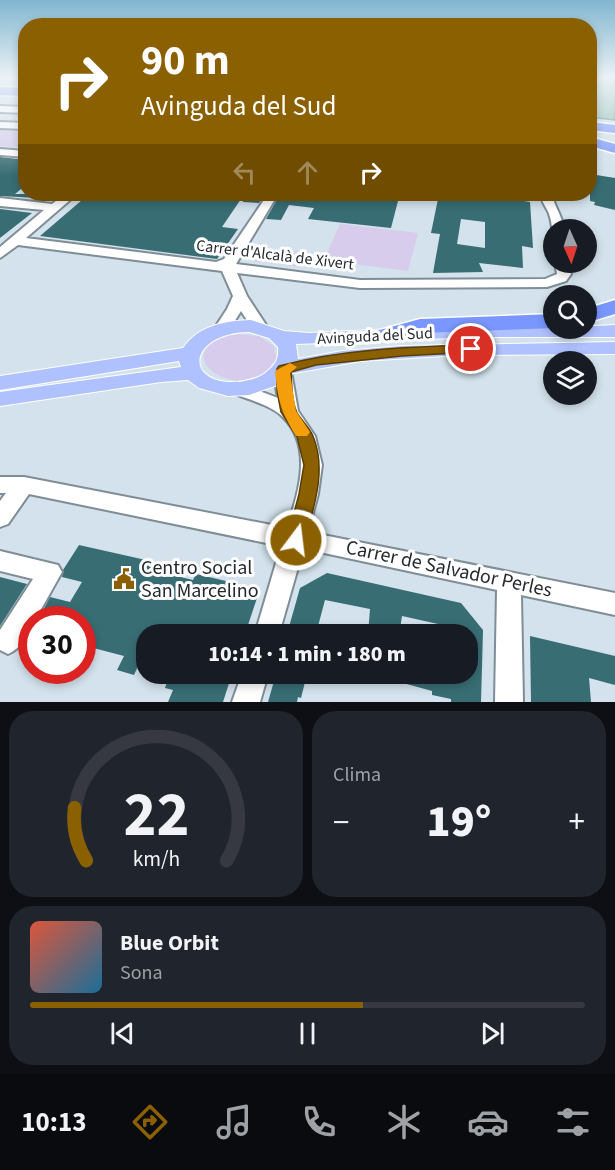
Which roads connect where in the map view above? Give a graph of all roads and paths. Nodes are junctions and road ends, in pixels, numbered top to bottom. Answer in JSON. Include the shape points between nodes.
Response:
{"nodes":[{"id":1,"x":0,"y":125,"type":"edge"},
{"id":2,"x":18,"y":126,"type":"edge"},
{"id":3,"x":597,"y":127,"type":"edge"},
{"id":4,"x":615,"y":129,"type":"edge"},
{"id":5,"x":597,"y":133,"type":"edge"},
{"id":6,"x":615,"y":134,"type":"edge"},
{"id":7,"x":597,"y":141,"type":"edge"},
{"id":8,"x":597,"y":142,"type":"edge"},
{"id":9,"x":615,"y":143,"type":"edge"},
{"id":10,"x":615,"y":148,"type":"edge"},
{"id":11,"x":18,"y":151,"type":"edge"},
{"id":12,"x":0,"y":152,"type":"edge"},
{"id":13,"x":62,"y":201,"type":"edge"},
{"id":14,"x":268,"y":201,"type":"edge"},
{"id":15,"x":547,"y":201,"type":"edge"},
{"id":16,"x":0,"y":202,"type":"edge"},
{"id":17,"x":54,"y":208,"type":"junction"},
{"id":18,"x":557,"y":219,"type":"edge"},
{"id":19,"x":15,"y":241,"type":"junction"},
{"id":20,"x":0,"y":254,"type":"edge"},
{"id":21,"x":225,"y":266,"type":"junction"},
{"id":22,"x":564,"y":273,"type":"edge"},
{"id":23,"x":240,"y":296,"type":"junction"},
{"id":24,"x":615,"y":307,"type":"edge"},
{"id":25,"x":597,"y":313,"type":"edge"},
{"id":26,"x":543,"y":321,"type":"edge"},
{"id":27,"x":260,"y":328,"type":"junction"},
{"id":28,"x":222,"y":329,"type":"junction"},
{"id":29,"x":615,"y":331,"type":"edge"},
{"id":30,"x":388,"y":335,"type":"junction"},
{"id":31,"x":279,"y":337,"type":"junction"},
{"id":32,"x":615,"y":348,"type":"edge"},
{"id":33,"x":192,"y":363,"type":"junction"},
{"id":34,"x":283,"y":370,"type":"junction"},
{"id":35,"x":0,"y":383,"type":"edge"},
{"id":36,"x":238,"y":389,"type":"junction"},
{"id":37,"x":0,"y":399,"type":"edge"},
{"id":38,"x":289,"y":412,"type":"junction"},
{"id":39,"x":0,"y":485,"type":"edge"},
{"id":40,"x":24,"y":485,"type":"junction"},
{"id":41,"x":0,"y":518,"type":"edge"},
{"id":42,"x":296,"y":540,"type":"junction"},
{"id":43,"x":0,"y":561,"type":"edge"},
{"id":44,"x":509,"y":582,"type":"junction"},
{"id":45,"x":615,"y":604,"type":"edge"},
{"id":46,"x":270,"y":624,"type":"edge"},
{"id":47,"x":8,"y":641,"type":"dead end"},
{"id":48,"x":252,"y":684,"type":"edge"},
{"id":49,"x":246,"y":702,"type":"edge"},
{"id":50,"x":508,"y":702,"type":"edge"}],
"edges":[{"from":1,"to":2,"type":"street"},
{"from":3,"to":4,"type":"highway"},
{"from":5,"to":6,"type":"highway"},
{"from":7,"to":9,"type":"highway"},
{"from":8,"to":10,"type":"highway"},
{"from":11,"to":12,"type":"street"},
{"from":13,"to":17,"type":"street"},
{"from":14,"to":21,"type":"street"},
{"from":15,"to":18,"type":"street"},
{"from":16,"to":17,"type":"street"},
{"from":17,"to":19,"type":"street"},
{"from":19,"to":20,"type":"street"},
{"from":19,"to":21,"type":"street","name":"Carrer d'Alcalà de Xivert"},
{"from":21,"to":22,"type":"street","name":"Carrer d'Alcalà de Xivert","via":[[360,284],[546,283]]},
{"from":21,"to":23,"type":"street"},
{"from":23,"to":27,"type":"street"},
{"from":23,"to":28,"type":"street"},
{"from":24,"to":25,"type":"highway"},
{"from":26,"to":30,"type":"highway","via":[[420,326]]},
{"from":27,"to":28,"type":"main road"},
{"from":27,"to":31,"type":"main road"},
{"from":28,"to":33,"type":"main road","via":[[198,341]]},
{"from":29,"to":30,"type":"main road","name":"Avinguda del Sud"},
{"from":30,"to":31,"type":"main road","name":"Avinguda del Sud"},
{"from":31,"to":34,"type":"main road","via":[[289,350]]},
{"from":32,"to":34,"type":"main road","name":"Avinguda del Sud","via":[[402,352],[313,361]]},
{"from":33,"to":35,"type":"main road"},
{"from":33,"to":36,"type":"main road","via":[[212,386]]},
{"from":33,"to":37,"type":"main road","via":[[161,375]]},
{"from":34,"to":36,"type":"main road","via":[[264,384]]},
{"from":34,"to":38,"type":"street"},
{"from":36,"to":38,"type":"street"},
{"from":38,"to":42,"type":"street","via":[[305,436],[312,465]]},
{"from":39,"to":40,"type":"street","name":"Carrer de Salvador Perles"},
{"from":40,"to":41,"type":"street"},
{"from":40,"to":42,"type":"street","name":"Carrer de Salvador Perles"},
{"from":42,"to":44,"type":"street","name":"Carrer de Salvador Perles"},
{"from":42,"to":46,"type":"street"},
{"from":43,"to":47,"type":"street","via":[[50,572]]},
{"from":44,"to":45,"type":"street","name":"Carrer de Salvador Perles"},
{"from":44,"to":50,"type":"street"},
{"from":48,"to":49,"type":"street"}]}
